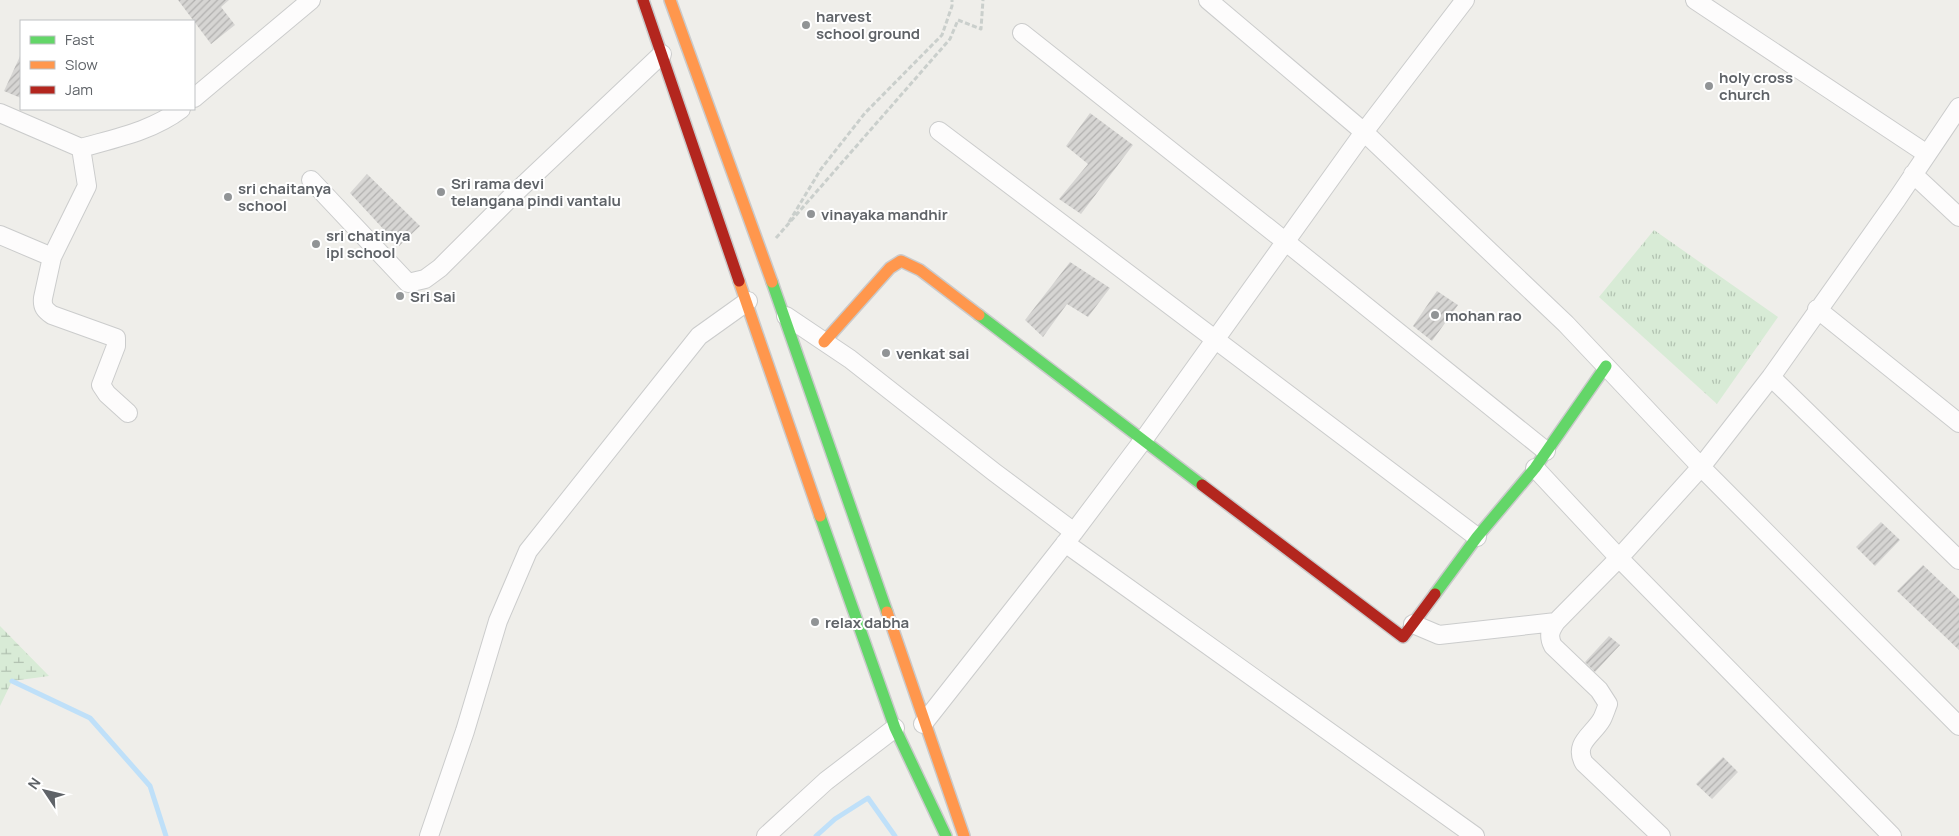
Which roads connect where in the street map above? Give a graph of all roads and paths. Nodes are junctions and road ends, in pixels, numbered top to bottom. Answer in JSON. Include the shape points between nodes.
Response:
{"nodes":[{"id":1,"x":643,"y":0,"type":"edge"},
{"id":2,"x":670,"y":0,"type":"edge"},
{"id":3,"x":952,"y":0,"type":"edge"},
{"id":4,"x":983,"y":0,"type":"edge"},
{"id":5,"x":1208,"y":0,"type":"edge"},
{"id":6,"x":1465,"y":0,"type":"edge"},
{"id":7,"x":1695,"y":0,"type":"edge"},
{"id":8,"x":303,"y":3,"type":"edge"},
{"id":9,"x":1022,"y":33,"type":"dead end"},
{"id":10,"x":662,"y":54,"type":"junction"},
{"id":11,"x":195,"y":97,"type":"edge"},
{"id":12,"x":1959,"y":107,"type":"edge"},
{"id":13,"x":180,"y":110,"type":"edge"},
{"id":14,"x":0,"y":113,"type":"edge"},
{"id":15,"x":940,"y":131,"type":"dead end"},
{"id":16,"x":1364,"y":132,"type":"junction"},
{"id":17,"x":81,"y":148,"type":"junction"},
{"id":18,"x":1928,"y":154,"type":"junction"},
{"id":19,"x":1913,"y":174,"type":"junction"},
{"id":20,"x":312,"y":180,"type":"dead end"},
{"id":21,"x":1959,"y":217,"type":"edge"},
{"id":22,"x":783,"y":230,"type":"junction"},
{"id":23,"x":0,"y":235,"type":"edge"},
{"id":24,"x":1286,"y":242,"type":"junction"},
{"id":25,"x":763,"y":254,"type":"junction"},
{"id":26,"x":52,"y":257,"type":"junction"},
{"id":27,"x":748,"y":301,"type":"junction"},
{"id":28,"x":1817,"y":310,"type":"junction"},
{"id":29,"x":786,"y":316,"type":"junction"},
{"id":30,"x":1214,"y":339,"type":"junction"},
{"id":31,"x":824,"y":342,"type":"junction"},
{"id":32,"x":1606,"y":366,"type":"junction"},
{"id":33,"x":1771,"y":377,"type":"junction"},
{"id":34,"x":128,"y":413,"type":"dead end"},
{"id":35,"x":1959,"y":423,"type":"edge"},
{"id":36,"x":1144,"y":439,"type":"junction"},
{"id":37,"x":1546,"y":452,"type":"junction"},
{"id":38,"x":1535,"y":468,"type":"junction"},
{"id":39,"x":1701,"y":468,"type":"junction"},
{"id":40,"x":1477,"y":537,"type":"junction"},
{"id":41,"x":1070,"y":538,"type":"junction"},
{"id":42,"x":1619,"y":558,"type":"junction"},
{"id":43,"x":1959,"y":560,"type":"edge"},
{"id":44,"x":1556,"y":622,"type":"junction"},
{"id":45,"x":1413,"y":624,"type":"junction"},
{"id":46,"x":923,"y":724,"type":"junction"},
{"id":47,"x":1959,"y":726,"type":"edge"},
{"id":48,"x":895,"y":728,"type":"junction"},
{"id":49,"x":428,"y":836,"type":"edge"},
{"id":50,"x":766,"y":836,"type":"edge"},
{"id":51,"x":946,"y":836,"type":"edge"},
{"id":52,"x":964,"y":836,"type":"edge"},
{"id":53,"x":1476,"y":836,"type":"edge"},
{"id":54,"x":1660,"y":836,"type":"edge"},
{"id":55,"x":1892,"y":836,"type":"edge"}],
"edges":[{"from":1,"to":10,"type":"street"},
{"from":2,"to":25,"type":"street"},
{"from":3,"to":22,"type":"path","via":[[942,35],[865,113],[821,169]]},
{"from":4,"to":22,"type":"path","via":[[981,29],[958,20],[950,39]]},
{"from":5,"to":16,"type":"street"},
{"from":6,"to":16,"type":"street"},
{"from":7,"to":18,"type":"street"},
{"from":8,"to":11,"type":"street"},
{"from":9,"to":24,"type":"street"},
{"from":10,"to":20,"type":"street","via":[[425,279],[408,283]]},
{"from":10,"to":27,"type":"street"},
{"from":12,"to":18,"type":"street"},
{"from":13,"to":17,"type":"street","via":[[146,129]]},
{"from":14,"to":17,"type":"street"},
{"from":15,"to":30,"type":"street"},
{"from":16,"to":24,"type":"street"},
{"from":16,"to":32,"type":"street"},
{"from":17,"to":26,"type":"street","via":[[87,186]]},
{"from":18,"to":19,"type":"street"},
{"from":19,"to":21,"type":"street"},
{"from":19,"to":28,"type":"street"},
{"from":22,"to":25,"type":"path"},
{"from":23,"to":26,"type":"street"},
{"from":24,"to":30,"type":"street"},
{"from":24,"to":37,"type":"street"},
{"from":25,"to":29,"type":"street"},
{"from":26,"to":34,"type":"street","via":[[42,304],[52,315],[116,338],[101,385]]},
{"from":27,"to":48,"type":"street"},
{"from":27,"to":49,"type":"street","via":[[699,336],[528,551],[498,621],[465,731]]},
{"from":28,"to":33,"type":"street"},
{"from":28,"to":35,"type":"street"},
{"from":29,"to":31,"type":"street"},
{"from":29,"to":46,"type":"street"},
{"from":30,"to":36,"type":"street"},
{"from":30,"to":40,"type":"street"},
{"from":31,"to":36,"type":"street","via":[[890,268],[901,261],[920,270]]},
{"from":31,"to":41,"type":"street","via":[[994,472]]},
{"from":32,"to":37,"type":"street"},
{"from":32,"to":39,"type":"street"},
{"from":33,"to":39,"type":"street"},
{"from":33,"to":43,"type":"street"},
{"from":36,"to":41,"type":"street"},
{"from":36,"to":45,"type":"street","via":[[1403,637]]},
{"from":37,"to":38,"type":"street"},
{"from":38,"to":40,"type":"street"},
{"from":38,"to":42,"type":"street"},
{"from":39,"to":42,"type":"street"},
{"from":39,"to":47,"type":"street"},
{"from":40,"to":45,"type":"street"},
{"from":41,"to":46,"type":"street"},
{"from":41,"to":53,"type":"street"},
{"from":42,"to":44,"type":"street"},
{"from":42,"to":55,"type":"street"},
{"from":44,"to":45,"type":"street","via":[[1439,635]]},
{"from":44,"to":54,"type":"street","via":[[1550,632],[1553,646],[1599,690],[1608,704],[1602,719],[1581,746],[1580,756]]},
{"from":46,"to":52,"type":"street"},
{"from":48,"to":50,"type":"street","via":[[826,781]]},
{"from":48,"to":51,"type":"street"}]}
